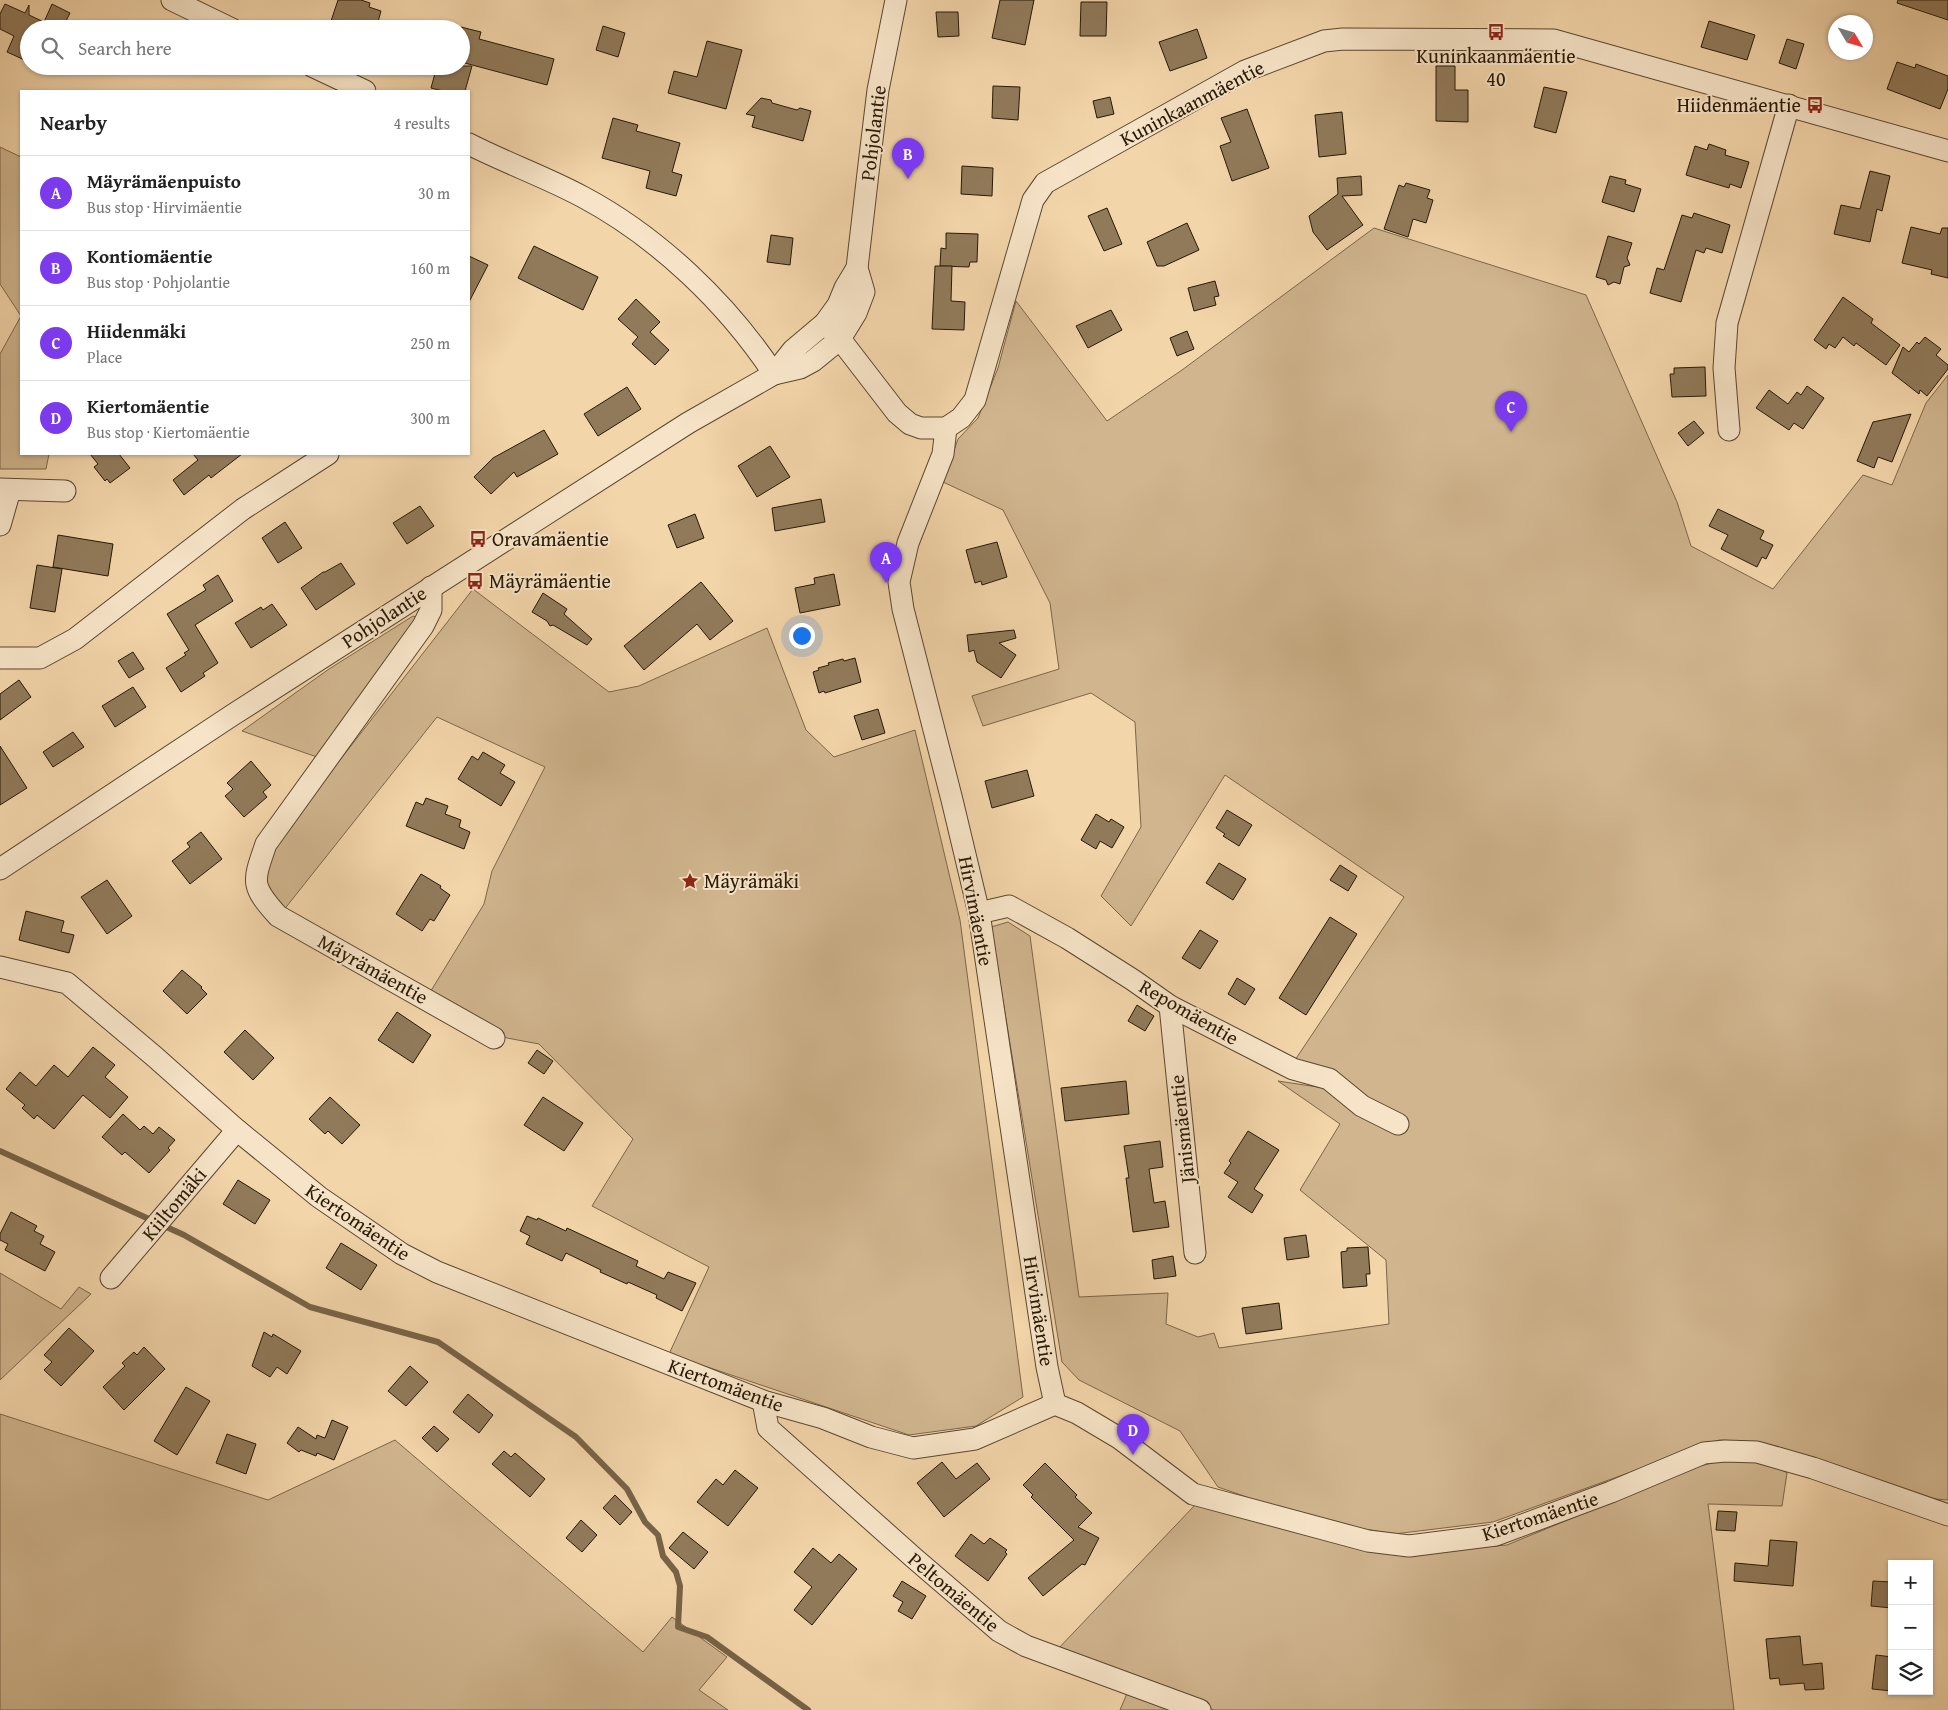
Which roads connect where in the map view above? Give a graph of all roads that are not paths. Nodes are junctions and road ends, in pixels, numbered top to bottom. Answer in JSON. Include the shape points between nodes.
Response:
{"nodes":[{"id":1,"x":172,"y":0,"type":"edge"},
{"id":2,"x":896,"y":0,"type":"edge"},
{"id":3,"x":213,"y":20,"type":"edge"},
{"id":4,"x":331,"y":75,"type":"edge"},
{"id":5,"x":363,"y":90,"type":"edge"},
{"id":6,"x":1789,"y":105,"type":"junction"},
{"id":7,"x":470,"y":144,"type":"edge"},
{"id":8,"x":1948,"y":151,"type":"edge"},
{"id":9,"x":858,"y":268,"type":"junction"},
{"id":10,"x":826,"y":323,"type":"junction"},
{"id":11,"x":840,"y":339,"type":"junction"},
{"id":12,"x":774,"y":374,"type":"junction"},
{"id":13,"x":946,"y":428,"type":"junction"},
{"id":14,"x":1729,"y":430,"type":"dead end"},
{"id":15,"x":326,"y":455,"type":"edge"},
{"id":16,"x":5,"y":490,"type":"edge"},
{"id":17,"x":65,"y":491,"type":"dead end"},
{"id":18,"x":0,"y":525,"type":"edge"},
{"id":19,"x":431,"y":587,"type":"junction"},
{"id":20,"x":0,"y":658,"type":"edge"},
{"id":21,"x":0,"y":869,"type":"edge"},
{"id":22,"x":979,"y":913,"type":"junction"},
{"id":23,"x":0,"y":967,"type":"edge"},
{"id":24,"x":1170,"y":1006,"type":"junction"},
{"id":25,"x":494,"y":1038,"type":"dead end"},
{"id":26,"x":1398,"y":1124,"type":"dead end"},
{"id":27,"x":237,"y":1130,"type":"junction"},
{"id":28,"x":1194,"y":1253,"type":"dead end"},
{"id":29,"x":111,"y":1278,"type":"dead end"},
{"id":30,"x":763,"y":1401,"type":"junction"},
{"id":31,"x":1054,"y":1404,"type":"junction"},
{"id":32,"x":1948,"y":1515,"type":"edge"},
{"id":33,"x":1200,"y":1710,"type":"edge"}],
"edges":[{"from":1,"to":3,"type":"street"},
{"from":2,"to":9,"type":"street","name":"Pohjolantie","via":[[878,90]]},
{"from":4,"to":5,"type":"street"},
{"from":6,"to":8,"type":"street","name":"Kuninkaanmäentie"},
{"from":6,"to":13,"type":"street","name":"Kuninkaanmäentie","via":[[1543,38],[1333,39],[1245,71],[1045,183],[1033,200],[975,400],[961,418]]},
{"from":6,"to":14,"type":"street","via":[[1727,323],[1724,368]]},
{"from":7,"to":12,"type":"street","via":[[583,196],[636,229],[715,300],[757,347]]},
{"from":9,"to":10,"type":"street","name":"Pohjolantie"},
{"from":9,"to":11,"type":"street","name":"Pohjolantie","via":[[864,292],[856,314]]},
{"from":10,"to":11,"type":"street"},
{"from":10,"to":12,"type":"street","name":"Pohjolantie","via":[[793,350]]},
{"from":11,"to":12,"type":"street","name":"Pohjolantie","via":[[800,368]]},
{"from":11,"to":13,"type":"street","via":[[897,413],[910,424],[922,428]]},
{"from":12,"to":19,"type":"street","name":"Pohjolantie","via":[[688,423]]},
{"from":13,"to":22,"type":"street","name":"Hirvimäentie","via":[[943,454],[908,543],[899,582],[902,609]]},
{"from":15,"to":20,"type":"street","via":[[242,509],[76,639],[40,658]]},
{"from":16,"to":17,"type":"street"},
{"from":16,"to":18,"type":"street"},
{"from":19,"to":21,"type":"street","name":"Pohjolantie"},
{"from":19,"to":25,"type":"street","name":"Mäyrämäentie","via":[[430,610],[423,626],[266,844],[256,875],[260,896],[278,916]]},
{"from":22,"to":24,"type":"street","name":"Repomäentie","via":[[1009,906],[1067,938]]},
{"from":22,"to":31,"type":"street","name":"Hirvimäentie"},
{"from":23,"to":27,"type":"street","name":"Kiertomäentie","via":[[67,983]]},
{"from":24,"to":26,"type":"street","name":"Repomäentie","via":[[1293,1069],[1329,1079],[1362,1106]]},
{"from":24,"to":28,"type":"street","name":"Jänismäentie"},
{"from":27,"to":29,"type":"street","name":"Kiiltomäki"},
{"from":27,"to":30,"type":"street","name":"Kiertomäentie","via":[[319,1198],[402,1254],[437,1272]]},
{"from":30,"to":31,"type":"street","name":"Kiertomäentie","via":[[913,1448],[975,1439]]},
{"from":30,"to":33,"type":"street","name":"Peltomäentie","via":[[768,1428],[1000,1631],[1026,1646]]},
{"from":31,"to":32,"type":"street","name":"Kiertomäentie","via":[[1077,1413],[1118,1438],[1193,1494],[1368,1541],[1409,1546],[1496,1535],[1704,1453],[1725,1451],[1757,1452],[1813,1468]]}]}
